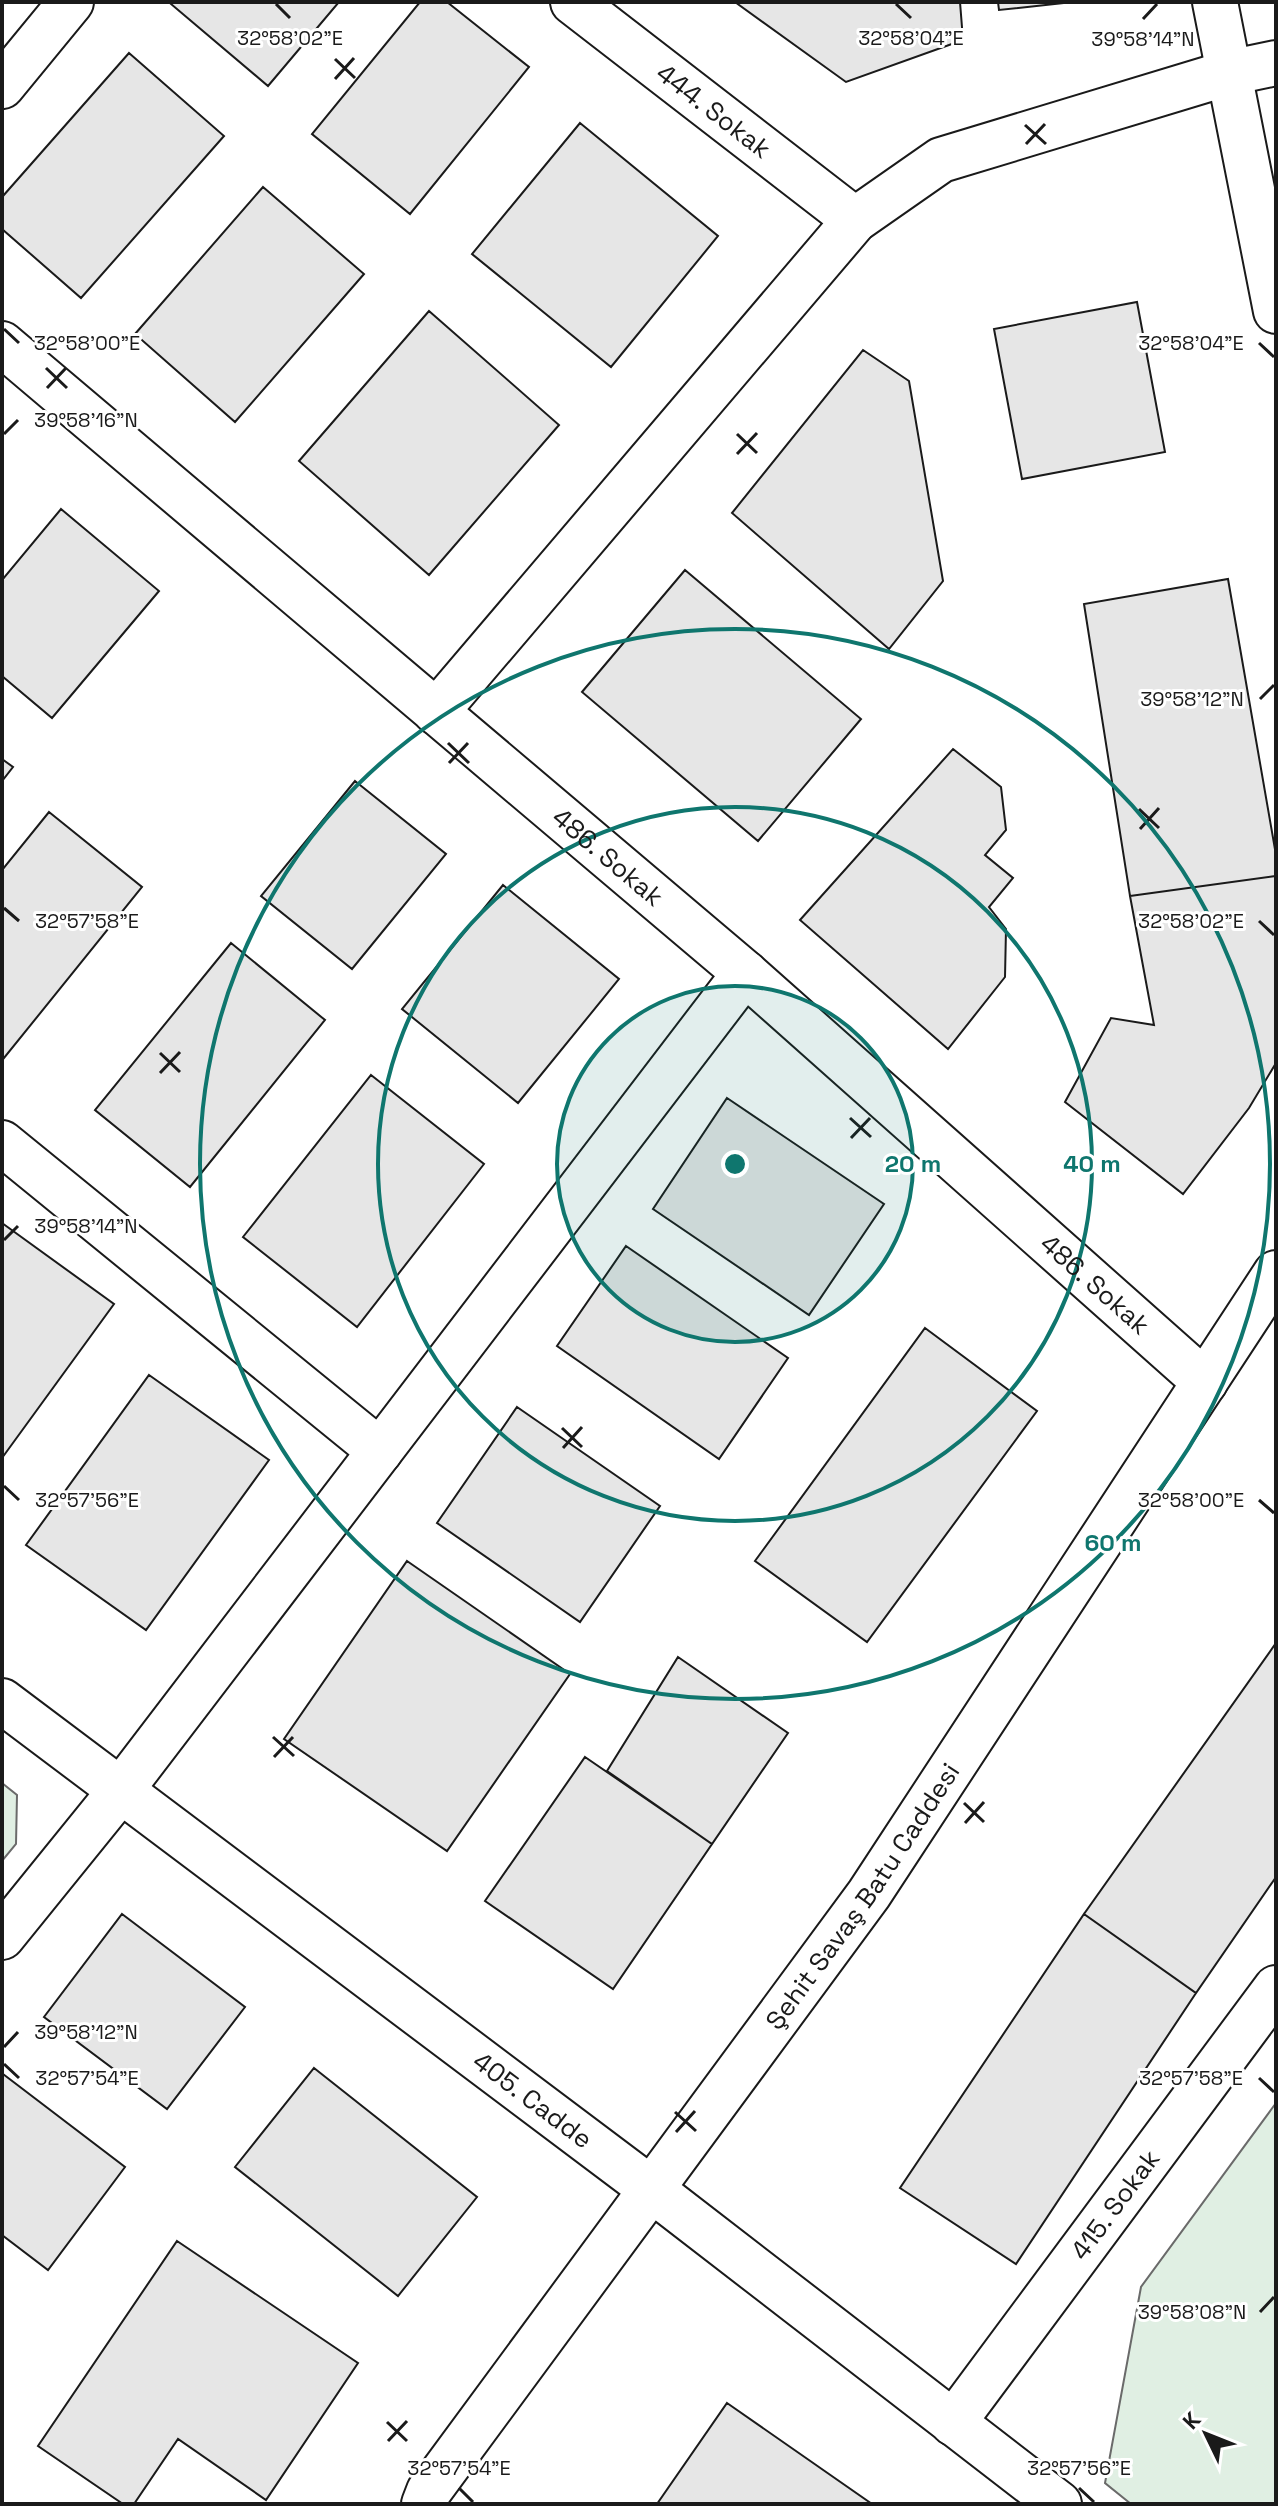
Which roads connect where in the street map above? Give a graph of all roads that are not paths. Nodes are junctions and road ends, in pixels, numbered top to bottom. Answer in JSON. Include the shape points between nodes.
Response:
{"nodes":[{"id":1,"x":71,"y":2,"type":"edge"},
{"id":2,"x":1215,"y":2,"type":"edge"},
{"id":3,"x":591,"y":7,"type":"edge"},
{"id":4,"x":1276,"y":63,"type":"edge"},
{"id":5,"x":1228,"y":73,"type":"junction"},
{"id":6,"x":2,"y":86,"type":"edge"},
{"id":7,"x":855,"y":220,"type":"junction"},
{"id":8,"x":1276,"y":311,"type":"edge"},
{"id":9,"x":2,"y":344,"type":"edge"},
{"id":10,"x":436,"y":712,"type":"junction"},
{"id":11,"x":745,"y":973,"type":"junction"},
{"id":12,"x":2,"y":1143,"type":"edge"},
{"id":13,"x":1276,"y":1273,"type":"edge"},
{"id":14,"x":1205,"y":1382,"type":"junction"},
{"id":15,"x":380,"y":1451,"type":"junction"},
{"id":16,"x":2,"y":1701,"type":"edge"},
{"id":17,"x":121,"y":1790,"type":"junction"},
{"id":18,"x":2,"y":1937,"type":"edge"},
{"id":19,"x":1276,"y":1988,"type":"edge"},
{"id":20,"x":651,"y":2189,"type":"junction"},
{"id":21,"x":953,"y":2423,"type":"junction"},
{"id":22,"x":424,"y":2504,"type":"edge"},
{"id":23,"x":1059,"y":2504,"type":"edge"}],
"edges":[{"from":1,"to":6,"type":"street"},
{"from":2,"to":5,"type":"street"},
{"from":3,"to":7,"type":"street","name":"444. Sokak"},
{"from":4,"to":5,"type":"street"},
{"from":5,"to":7,"type":"street","via":[[941,160]]},
{"from":5,"to":8,"type":"street"},
{"from":7,"to":10,"type":"street"},
{"from":9,"to":10,"type":"street","name":"486. Sokak"},
{"from":10,"to":11,"type":"street","name":"486. Sokak"},
{"from":11,"to":14,"type":"street","name":"486. Sokak"},
{"from":11,"to":15,"type":"street"},
{"from":12,"to":15,"type":"street"},
{"from":13,"to":14,"type":"street","name":"Şehit Savaş Batu Caddesi"},
{"from":14,"to":20,"type":"street","name":"Şehit Savaş Batu Caddesi","via":[[869,1894]]},
{"from":15,"to":17,"type":"street"},
{"from":16,"to":17,"type":"street","name":"405. Cadde"},
{"from":17,"to":18,"type":"street"},
{"from":17,"to":20,"type":"street","name":"405. Cadde"},
{"from":19,"to":21,"type":"street","name":"415. Sokak"},
{"from":20,"to":21,"type":"street","name":"405. Cadde"},
{"from":20,"to":22,"type":"street","name":"Şehit Savaş Batu Caddesi"},
{"from":21,"to":23,"type":"street","name":"405. Cadde"}]}
